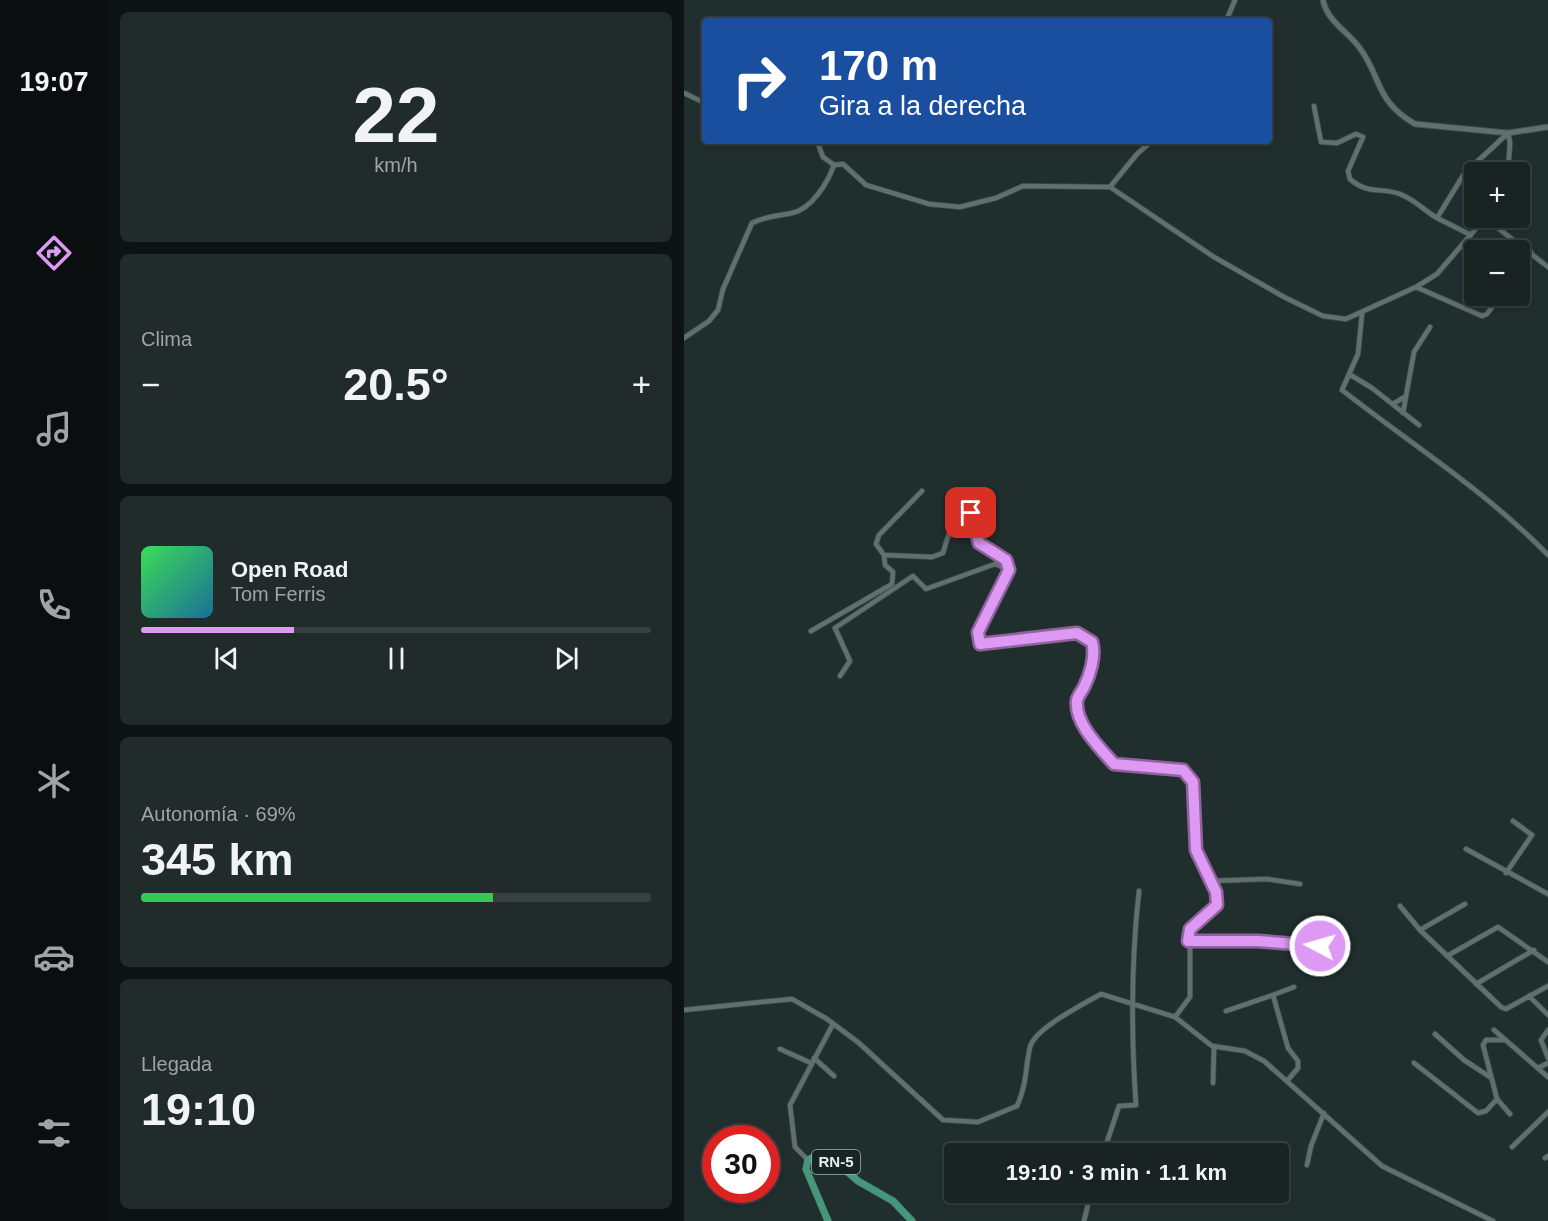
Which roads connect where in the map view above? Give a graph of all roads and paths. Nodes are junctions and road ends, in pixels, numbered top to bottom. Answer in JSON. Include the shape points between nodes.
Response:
{"nodes":[{"id":1,"x":1235,"y":0,"type":"edge"},
{"id":2,"x":1323,"y":0,"type":"edge"},
{"id":3,"x":1227,"y":18,"type":"edge"},
{"id":4,"x":684,"y":93,"type":"edge"},
{"id":5,"x":702,"y":102,"type":"edge"},
{"id":6,"x":1314,"y":106,"type":"dead end"},
{"id":7,"x":1548,"y":127,"type":"edge"},
{"id":8,"x":1508,"y":133,"type":"junction"},
{"id":9,"x":818,"y":144,"type":"edge"},
{"id":10,"x":1149,"y":144,"type":"edge"},
{"id":11,"x":1509,"y":162,"type":"edge"},
{"id":12,"x":834,"y":165,"type":"junction"},
{"id":13,"x":1110,"y":187,"type":"junction"},
{"id":14,"x":1437,"y":218,"type":"junction"},
{"id":15,"x":1477,"y":228,"type":"edge"},
{"id":16,"x":1499,"y":228,"type":"edge"},
{"id":17,"x":1471,"y":235,"type":"junction"},
{"id":18,"x":1531,"y":252,"type":"joint"},
{"id":19,"x":1548,"y":267,"type":"edge"},
{"id":20,"x":1416,"y":287,"type":"junction"},
{"id":21,"x":1493,"y":306,"type":"edge"},
{"id":22,"x":1362,"y":314,"type":"junction"},
{"id":23,"x":1430,"y":327,"type":"dead end"},
{"id":24,"x":684,"y":338,"type":"edge"},
{"id":25,"x":1349,"y":374,"type":"junction"},
{"id":26,"x":1406,"y":396,"type":"junction"},
{"id":27,"x":1393,"y":404,"type":"junction"},
{"id":28,"x":1403,"y":413,"type":"junction"},
{"id":29,"x":1419,"y":425,"type":"dead end"},
{"id":30,"x":922,"y":491,"type":"dead end"},
{"id":31,"x":884,"y":555,"type":"junction"},
{"id":32,"x":1548,"y":555,"type":"edge"},
{"id":33,"x":1009,"y":570,"type":"junction"},
{"id":34,"x":812,"y":631,"type":"dead end"},
{"id":35,"x":840,"y":676,"type":"dead end"},
{"id":36,"x":1513,"y":821,"type":"dead end"},
{"id":37,"x":1466,"y":849,"type":"dead end"},
{"id":38,"x":1506,"y":873,"type":"junction"},
{"id":39,"x":1209,"y":880,"type":"junction"},
{"id":40,"x":1300,"y":884,"type":"dead end"},
{"id":41,"x":1139,"y":891,"type":"dead end"},
{"id":42,"x":1548,"y":894,"type":"edge"},
{"id":43,"x":1465,"y":904,"type":"dead end"},
{"id":44,"x":1400,"y":906,"type":"dead end"},
{"id":45,"x":1420,"y":930,"type":"junction"},
{"id":46,"x":1188,"y":941,"type":"junction"},
{"id":47,"x":1344,"y":950,"type":"dead end"},
{"id":48,"x":1534,"y":950,"type":"junction"},
{"id":49,"x":1447,"y":956,"type":"junction"},
{"id":50,"x":1548,"y":962,"type":"edge"},
{"id":51,"x":1476,"y":984,"type":"junction"},
{"id":52,"x":1548,"y":986,"type":"edge"},
{"id":53,"x":1294,"y":987,"type":"dead end"},
{"id":54,"x":1273,"y":995,"type":"junction"},
{"id":55,"x":1529,"y":996,"type":"junction"},
{"id":56,"x":1132,"y":1005,"type":"junction"},
{"id":57,"x":684,"y":1010,"type":"edge"},
{"id":58,"x":1226,"y":1011,"type":"dead end"},
{"id":59,"x":1548,"y":1015,"type":"edge"},
{"id":60,"x":1175,"y":1017,"type":"junction"},
{"id":61,"x":833,"y":1024,"type":"junction"},
{"id":62,"x":1494,"y":1030,"type":"dead end"},
{"id":63,"x":1548,"y":1030,"type":"edge"},
{"id":64,"x":1435,"y":1034,"type":"dead end"},
{"id":65,"x":1506,"y":1040,"type":"junction"},
{"id":66,"x":1214,"y":1047,"type":"junction"},
{"id":67,"x":780,"y":1049,"type":"dead end"},
{"id":68,"x":814,"y":1058,"type":"junction"},
{"id":69,"x":1548,"y":1058,"type":"edge"},
{"id":70,"x":1414,"y":1063,"type":"dead end"},
{"id":71,"x":1548,"y":1063,"type":"edge"},
{"id":72,"x":811,"y":1064,"type":"junction"},
{"id":73,"x":1538,"y":1068,"type":"junction"},
{"id":74,"x":834,"y":1076,"type":"dead end"},
{"id":75,"x":1490,"y":1077,"type":"junction"},
{"id":76,"x":1548,"y":1077,"type":"edge"},
{"id":77,"x":1287,"y":1081,"type":"junction"},
{"id":78,"x":1213,"y":1083,"type":"dead end"},
{"id":79,"x":1497,"y":1099,"type":"junction"},
{"id":80,"x":1548,"y":1112,"type":"edge"},
{"id":81,"x":1324,"y":1113,"type":"junction"},
{"id":82,"x":1510,"y":1113,"type":"dead end"},
{"id":83,"x":1107,"y":1143,"type":"edge"},
{"id":84,"x":1512,"y":1147,"type":"dead end"},
{"id":85,"x":808,"y":1161,"type":"junction"},
{"id":86,"x":1307,"y":1164,"type":"dead end"},
{"id":87,"x":1088,"y":1203,"type":"edge"},
{"id":88,"x":828,"y":1221,"type":"edge"},
{"id":89,"x":912,"y":1221,"type":"edge"},
{"id":90,"x":1084,"y":1221,"type":"edge"},
{"id":91,"x":1493,"y":1221,"type":"edge"}],
"edges":[{"from":1,"to":3,"type":"street"},
{"from":2,"to":8,"type":"street","via":[[1329,15],[1360,48],[1381,93],[1401,116],[1414,124],[1431,127]]},
{"from":4,"to":5,"type":"street"},
{"from":6,"to":14,"type":"street","via":[[1321,142],[1337,143],[1356,134],[1363,137],[1348,171],[1354,183],[1370,191],[1389,191],[1407,197]]},
{"from":7,"to":8,"type":"street"},
{"from":8,"to":11,"type":"street"},
{"from":8,"to":14,"type":"street","via":[[1464,174]]},
{"from":9,"to":12,"type":"street","via":[[823,157]]},
{"from":10,"to":13,"type":"street"},
{"from":12,"to":13,"type":"street","via":[[843,164],[866,185],[898,197],[960,207],[1023,186]]},
{"from":12,"to":24,"type":"street","via":[[819,194],[795,213],[767,216],[752,223],[718,310],[710,321]]},
{"from":13,"to":22,"type":"street","via":[[1214,257],[1284,297],[1323,315],[1346,319]]},
{"from":14,"to":17,"type":"street"},
{"from":15,"to":17,"type":"street"},
{"from":16,"to":18,"type":"street"},
{"from":17,"to":20,"type":"street","via":[[1444,268]]},
{"from":18,"to":19,"type":"street"},
{"from":20,"to":21,"type":"street","via":[[1482,316]]},
{"from":20,"to":22,"type":"street"},
{"from":22,"to":25,"type":"street","via":[[1358,354]]},
{"from":23,"to":26,"type":"street","via":[[1414,352]]},
{"from":25,"to":27,"type":"street"},
{"from":25,"to":32,"type":"street","via":[[1342,390],[1522,528]]},
{"from":26,"to":27,"type":"street"},
{"from":26,"to":28,"type":"street"},
{"from":27,"to":28,"type":"street"},
{"from":28,"to":29,"type":"street"},
{"from":30,"to":31,"type":"street","via":[[879,535],[876,544]]},
{"from":31,"to":33,"type":"street","via":[[932,557],[943,553],[951,526],[963,514],[971,513],[979,543],[1006,560]]},
{"from":31,"to":34,"type":"street","via":[[885,565],[893,572],[892,584]]},
{"from":33,"to":35,"type":"street","via":[[995,564],[926,589],[913,576],[835,628],[850,661]]},
{"from":33,"to":39,"type":"street","via":[[978,632],[980,644],[1077,633],[1092,642],[1095,651],[1077,699],[1080,718],[1114,764],[1183,770],[1193,782],[1196,850]]},
{"from":36,"to":38,"type":"street","via":[[1532,835]]},
{"from":37,"to":38,"type":"street"},
{"from":38,"to":42,"type":"street"},
{"from":39,"to":40,"type":"street","via":[[1267,879]]},
{"from":39,"to":46,"type":"street","via":[[1216,892],[1217,905],[1190,929]]},
{"from":41,"to":56,"type":"street"},
{"from":43,"to":45,"type":"street"},
{"from":44,"to":45,"type":"street"},
{"from":45,"to":49,"type":"street"},
{"from":46,"to":47,"type":"street","via":[[1300,943]]},
{"from":46,"to":60,"type":"street","via":[[1190,997]]},
{"from":48,"to":49,"type":"street","via":[[1498,927]]},
{"from":48,"to":50,"type":"street"},
{"from":48,"to":51,"type":"street"},
{"from":49,"to":51,"type":"street"},
{"from":51,"to":55,"type":"street","via":[[1506,1009]]},
{"from":52,"to":55,"type":"street"},
{"from":53,"to":54,"type":"street"},
{"from":54,"to":58,"type":"street"},
{"from":54,"to":77,"type":"street","via":[[1288,1048],[1298,1061],[1298,1068]]},
{"from":55,"to":59,"type":"street"},
{"from":56,"to":60,"type":"street"},
{"from":56,"to":61,"type":"street","via":[[1101,994],[1039,1034],[1031,1044],[1028,1075],[1017,1106],[978,1122],[943,1120],[882,1062]]},
{"from":56,"to":83,"type":"street","via":[[1136,1105],[1119,1106]]},
{"from":57,"to":61,"type":"street","via":[[792,999]]},
{"from":60,"to":66,"type":"street"},
{"from":61,"to":68,"type":"street"},
{"from":62,"to":65,"type":"street"},
{"from":63,"to":69,"type":"street","via":[[1541,1040]]},
{"from":64,"to":75,"type":"street"},
{"from":65,"to":73,"type":"street"},
{"from":65,"to":75,"type":"street","via":[[1484,1041]]},
{"from":66,"to":77,"type":"street","via":[[1245,1051]]},
{"from":66,"to":78,"type":"street"},
{"from":67,"to":72,"type":"street"},
{"from":68,"to":72,"type":"street"},
{"from":68,"to":74,"type":"street"},
{"from":70,"to":79,"type":"street","via":[[1478,1113],[1486,1111]]},
{"from":71,"to":73,"type":"street"},
{"from":72,"to":85,"type":"street","via":[[789,1110],[795,1147]]},
{"from":73,"to":76,"type":"street"},
{"from":75,"to":79,"type":"street"},
{"from":77,"to":81,"type":"street"},
{"from":79,"to":82,"type":"street"},
{"from":80,"to":84,"type":"street"},
{"from":81,"to":86,"type":"street"},
{"from":81,"to":91,"type":"street","via":[[1382,1166]]},
{"from":85,"to":88,"type":"main road","number":"RN-5","via":[[806,1168]]},
{"from":85,"to":89,"type":"main road","number":"RN-5","via":[[817,1155],[834,1160],[858,1181],[893,1201]]},
{"from":87,"to":90,"type":"street"}]}
